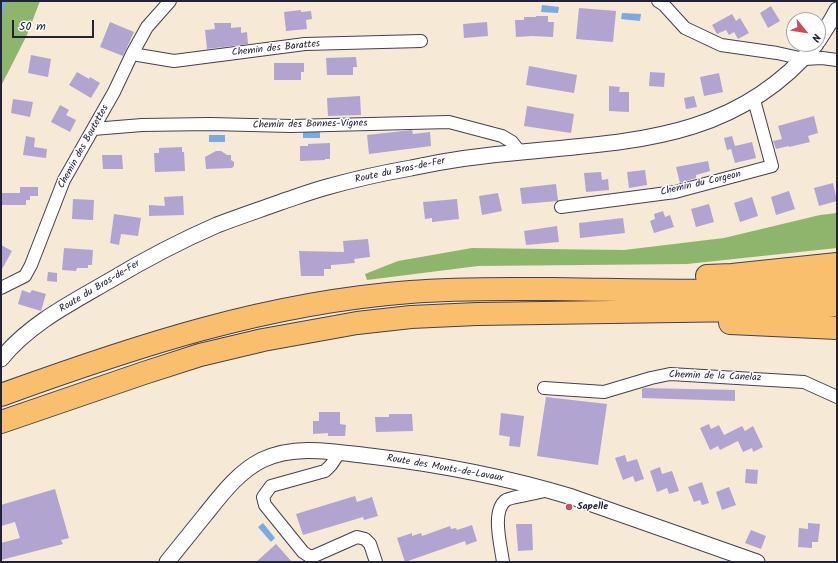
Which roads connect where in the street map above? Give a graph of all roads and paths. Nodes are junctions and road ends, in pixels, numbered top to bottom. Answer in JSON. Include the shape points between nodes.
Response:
{"nodes":[{"id":1,"x":170,"y":1,"type":"edge"},
{"id":2,"x":658,"y":1,"type":"edge"},
{"id":3,"x":837,"y":10,"type":"edge"},
{"id":4,"x":826,"y":29,"type":"edge"},
{"id":5,"x":421,"y":41,"type":"dead end"},
{"id":6,"x":810,"y":52,"type":"edge"},
{"id":7,"x":132,"y":54,"type":"junction"},
{"id":8,"x":804,"y":59,"type":"junction"},
{"id":9,"x":837,"y":60,"type":"edge"},
{"id":10,"x":754,"y":100,"type":"junction"},
{"id":11,"x":93,"y":129,"type":"junction"},
{"id":12,"x":520,"y":152,"type":"junction"},
{"id":13,"x":560,"y":207,"type":"dead end"},
{"id":14,"x":837,"y":264,"type":"edge"},
{"id":15,"x":837,"y":285,"type":"edge"},
{"id":16,"x":1,"y":288,"type":"edge"},
{"id":17,"x":467,"y":288,"type":"junction"},
{"id":18,"x":837,"y":305,"type":"edge"},
{"id":19,"x":603,"y":313,"type":"junction"},
{"id":20,"x":837,"y":328,"type":"edge"},
{"id":21,"x":1,"y":359,"type":"edge"},
{"id":22,"x":544,"y":388,"type":"dead end"},
{"id":23,"x":1,"y":395,"type":"edge"},
{"id":24,"x":837,"y":397,"type":"edge"},
{"id":25,"x":1,"y":422,"type":"edge"},
{"id":26,"x":339,"y":453,"type":"junction"},
{"id":27,"x":548,"y":490,"type":"junction"},
{"id":28,"x":167,"y":562,"type":"edge"},
{"id":29,"x":376,"y":562,"type":"edge"},
{"id":30,"x":504,"y":562,"type":"edge"},
{"id":31,"x":757,"y":562,"type":"edge"}],
"edges":[{"from":1,"to":7,"type":"street","name":"Chemin des Boutettes","via":[[147,28]]},
{"from":2,"to":8,"type":"street","via":[[685,28],[721,45]]},
{"from":3,"to":4,"type":"street"},
{"from":5,"to":7,"type":"street","name":"Chemin des Barattes","via":[[305,44],[174,60]]},
{"from":6,"to":8,"type":"street","name":"Route du Bras-de-Fer"},
{"from":7,"to":11,"type":"street","name":"Chemin des Boutettes"},
{"from":8,"to":9,"type":"street"},
{"from":8,"to":10,"type":"street","name":"Route du Bras-de-Fer"},
{"from":10,"to":12,"type":"street","name":"Route du Bras-de-Fer","via":[[709,121],[656,136],[594,146]]},
{"from":10,"to":13,"type":"street","name":"Chemin du Corgeon","via":[[772,166],[674,192]]},
{"from":11,"to":12,"type":"street","name":"Chemin des Bonnes-Vignes","via":[[142,125],[291,126],[449,122],[502,136],[512,142]]},
{"from":11,"to":16,"type":"street","name":"Chemin des Boutettes","via":[[64,180],[25,276]]},
{"from":12,"to":21,"type":"street","name":"Route du Bras-de-Fer","via":[[429,164],[326,187],[217,225],[157,254],[45,319],[11,346]]},
{"from":14,"to":17,"type":"highway","via":[[732,275]]},
{"from":15,"to":17,"type":"highway","via":[[689,291]]},
{"from":17,"to":23,"type":"highway","via":[[352,298],[264,314],[192,331],[132,349]]},
{"from":18,"to":19,"type":"highway","via":[[791,309]]},
{"from":19,"to":20,"type":"highway","via":[[731,324]]},
{"from":19,"to":25,"type":"highway","via":[[445,315],[316,330],[200,355]]},
{"from":22,"to":24,"type":"street","name":"Chemin de la Canelaz","via":[[604,392],[670,374],[804,382]]},
{"from":26,"to":27,"type":"street","name":"Route des Monts-de-Lavaux","via":[[412,461],[477,472]]},
{"from":26,"to":28,"type":"street","name":"Route des Monts-de-Lavaux","via":[[318,450],[295,452],[261,461],[239,476],[222,493]]},
{"from":26,"to":29,"type":"street","via":[[325,471],[271,486],[263,498],[265,505],[309,556],[356,537],[365,539],[370,544]]},
{"from":27,"to":30,"type":"street","via":[[507,500],[500,507],[498,530]]},
{"from":27,"to":31,"type":"street","name":"Route des Monts-de-Lavaux"}]}
